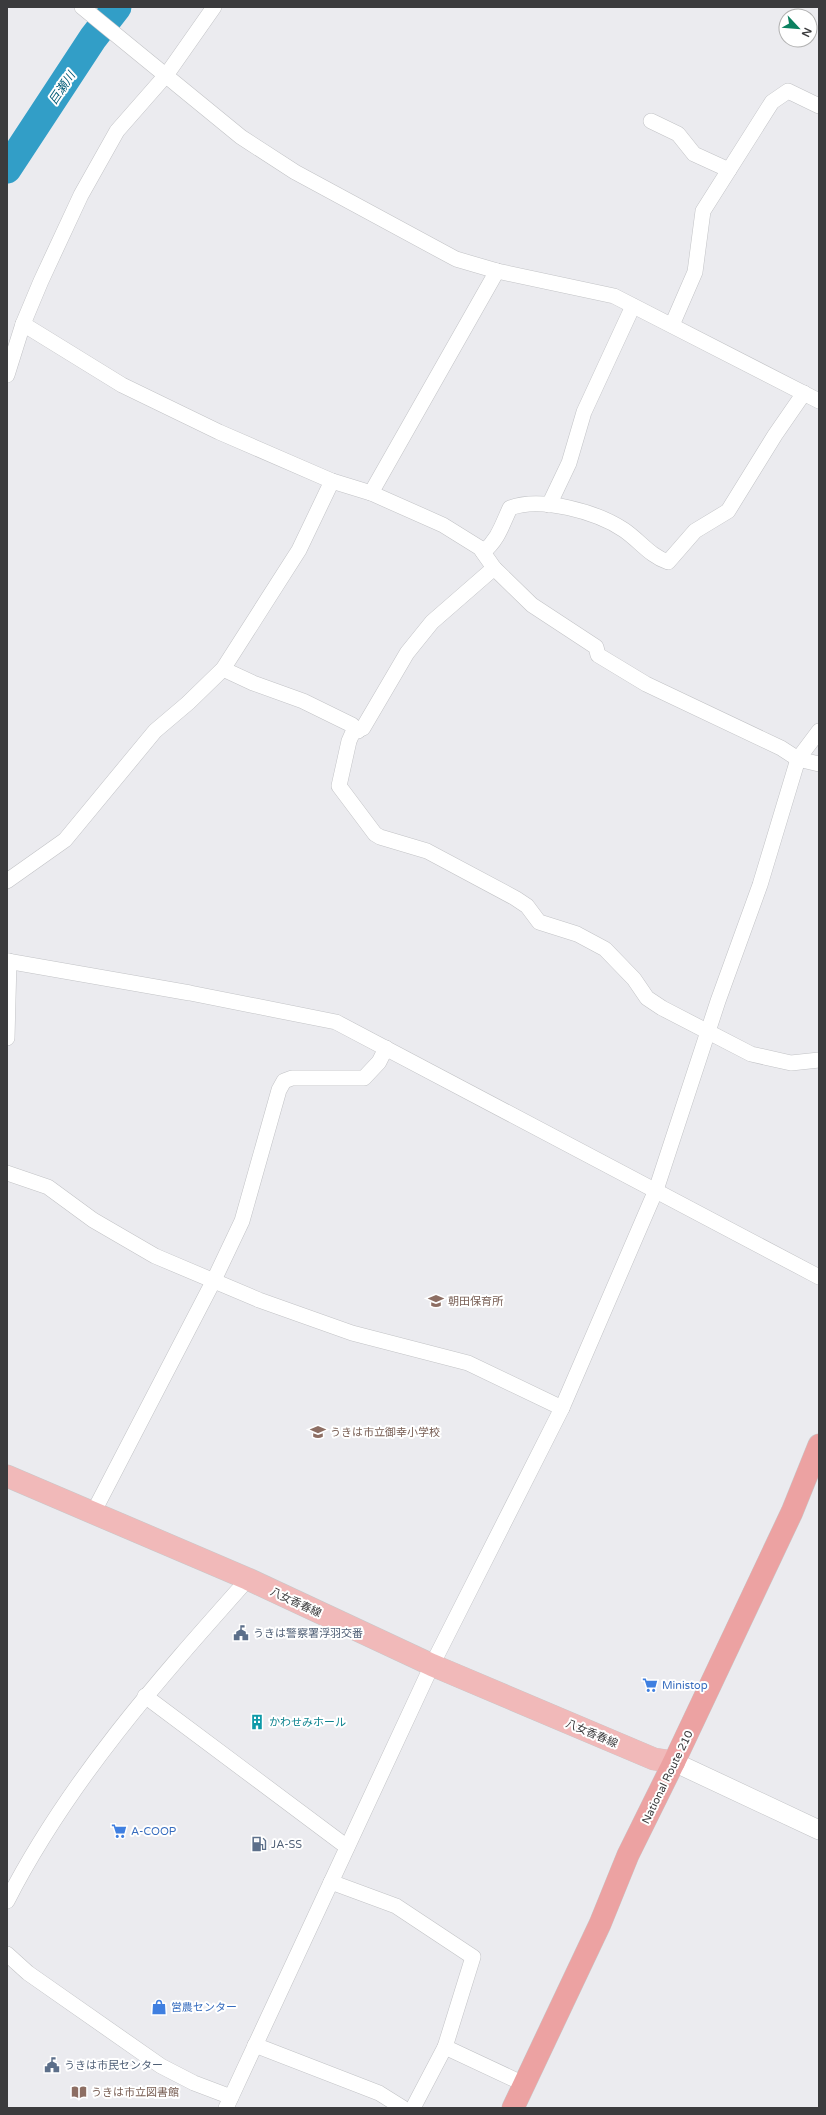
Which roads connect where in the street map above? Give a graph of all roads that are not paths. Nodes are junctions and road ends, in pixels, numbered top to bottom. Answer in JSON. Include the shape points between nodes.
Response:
{"nodes":[{"id":1,"x":214,"y":7,"type":"edge"},
{"id":2,"x":86,"y":9,"type":"edge"},
{"id":3,"x":167,"y":74,"type":"junction"},
{"id":4,"x":819,"y":106,"type":"edge"},
{"id":5,"x":651,"y":121,"type":"dead end"},
{"id":6,"x":729,"y":170,"type":"junction"},
{"id":7,"x":497,"y":271,"type":"junction"},
{"id":8,"x":633,"y":306,"type":"junction"},
{"id":9,"x":23,"y":324,"type":"junction"},
{"id":10,"x":672,"y":324,"type":"junction"},
{"id":11,"x":7,"y":375,"type":"edge"},
{"id":12,"x":804,"y":393,"type":"junction"},
{"id":13,"x":819,"y":401,"type":"edge"},
{"id":14,"x":332,"y":481,"type":"junction"},
{"id":15,"x":371,"y":493,"type":"junction"},
{"id":16,"x":549,"y":505,"type":"junction"},
{"id":17,"x":483,"y":552,"type":"junction"},
{"id":18,"x":494,"y":568,"type":"junction"},
{"id":19,"x":223,"y":669,"type":"junction"},
{"id":20,"x":358,"y":730,"type":"junction"},
{"id":21,"x":819,"y":731,"type":"edge"},
{"id":22,"x":798,"y":759,"type":"junction"},
{"id":23,"x":819,"y":764,"type":"edge"},
{"id":24,"x":7,"y":881,"type":"edge"},
{"id":25,"x":8,"y":961,"type":"edge"},
{"id":26,"x":709,"y":1032,"type":"junction"},
{"id":27,"x":7,"y":1038,"type":"edge"},
{"id":28,"x":386,"y":1048,"type":"junction"},
{"id":29,"x":819,"y":1060,"type":"edge"},
{"id":30,"x":7,"y":1173,"type":"edge"},
{"id":31,"x":656,"y":1190,"type":"junction"},
{"id":32,"x":819,"y":1277,"type":"edge"},
{"id":33,"x":214,"y":1280,"type":"junction"},
{"id":34,"x":562,"y":1408,"type":"junction"},
{"id":35,"x":819,"y":1445,"type":"edge"},
{"id":36,"x":7,"y":1476,"type":"edge"},
{"id":37,"x":93,"y":1513,"type":"junction"},
{"id":38,"x":248,"y":1579,"type":"junction"},
{"id":39,"x":432,"y":1665,"type":"junction"},
{"id":40,"x":145,"y":1696,"type":"junction"},
{"id":41,"x":674,"y":1762,"type":"junction"},
{"id":42,"x":819,"y":1830,"type":"edge"},
{"id":43,"x":347,"y":1847,"type":"junction"},
{"id":44,"x":330,"y":1882,"type":"junction"},
{"id":45,"x":7,"y":1901,"type":"edge"},
{"id":46,"x":7,"y":1954,"type":"edge"},
{"id":47,"x":255,"y":2045,"type":"junction"},
{"id":48,"x":445,"y":2047,"type":"junction"},
{"id":49,"x":524,"y":2084,"type":"junction"},
{"id":50,"x":229,"y":2102,"type":"edge"},
{"id":51,"x":403,"y":2108,"type":"edge"},
{"id":52,"x":413,"y":2108,"type":"edge"},
{"id":53,"x":513,"y":2108,"type":"edge"}],
"edges":[{"from":1,"to":3,"type":"street"},
{"from":2,"to":3,"type":"street"},
{"from":3,"to":7,"type":"street","via":[[241,136],[296,172],[456,259]]},
{"from":3,"to":9,"type":"street","via":[[118,131],[82,195]]},
{"from":4,"to":6,"type":"street","via":[[788,91],[772,102]]},
{"from":5,"to":6,"type":"street","via":[[678,134],[694,154]]},
{"from":6,"to":10,"type":"street","via":[[703,211],[695,272]]},
{"from":7,"to":8,"type":"street","via":[[614,296]]},
{"from":7,"to":15,"type":"street"},
{"from":8,"to":10,"type":"street"},
{"from":8,"to":16,"type":"street","via":[[584,412],[569,463]]},
{"from":9,"to":11,"type":"street"},
{"from":9,"to":14,"type":"street","via":[[122,385],[219,432]]},
{"from":10,"to":12,"type":"street"},
{"from":12,"to":13,"type":"street"},
{"from":12,"to":16,"type":"street","via":[[728,511],[695,531],[668,562],[656,558],[625,531],[609,522],[560,506]]},
{"from":14,"to":15,"type":"street"},
{"from":14,"to":19,"type":"street","via":[[299,550]]},
{"from":15,"to":17,"type":"street","via":[[443,525]]},
{"from":16,"to":17,"type":"street","via":[[521,504],[510,508],[500,533]]},
{"from":17,"to":18,"type":"street"},
{"from":18,"to":20,"type":"street","via":[[432,622],[407,653],[363,728]]},
{"from":18,"to":22,"type":"street","via":[[532,604],[596,646],[598,655],[646,684]]},
{"from":19,"to":20,"type":"street","via":[[303,701]]},
{"from":19,"to":24,"type":"street","via":[[154,731],[65,840]]},
{"from":20,"to":26,"type":"street","via":[[353,732],[349,741],[339,786],[375,834],[389,841],[427,851],[516,898],[527,906],[539,922],[577,934],[605,949],[634,979],[647,998]]},
{"from":21,"to":22,"type":"street"},
{"from":22,"to":23,"type":"street"},
{"from":22,"to":26,"type":"street","via":[[760,885]]},
{"from":25,"to":27,"type":"street"},
{"from":25,"to":28,"type":"street","via":[[336,1022]]},
{"from":26,"to":29,"type":"street","via":[[751,1054],[791,1063]]},
{"from":26,"to":31,"type":"street"},
{"from":28,"to":31,"type":"street"},
{"from":28,"to":33,"type":"street","via":[[379,1062],[364,1078],[292,1078],[284,1081],[279,1090],[242,1221]]},
{"from":30,"to":33,"type":"street","via":[[48,1187],[93,1220],[155,1256]]},
{"from":31,"to":32,"type":"street"},
{"from":31,"to":34,"type":"street"},
{"from":33,"to":34,"type":"street","via":[[259,1300],[352,1333],[468,1363]]},
{"from":33,"to":37,"type":"street"},
{"from":34,"to":39,"type":"street"},
{"from":35,"to":41,"type":"highway","name":"National Route 210","via":[[786,1526]]},
{"from":36,"to":37,"type":"main road","name":"八女香春線"},
{"from":37,"to":38,"type":"main road","name":"八女香春線"},
{"from":38,"to":39,"type":"main road","name":"八女香春線"},
{"from":38,"to":40,"type":"street"},
{"from":39,"to":41,"type":"main road","name":"八女香春線","via":[[654,1759]]},
{"from":39,"to":43,"type":"street"},
{"from":40,"to":43,"type":"street"},
{"from":40,"to":45,"type":"street","via":[[52,1820],[24,1866]]},
{"from":41,"to":42,"type":"street"},
{"from":41,"to":49,"type":"highway","name":"National Route 210","via":[[628,1855],[600,1924]]},
{"from":43,"to":44,"type":"street"},
{"from":44,"to":47,"type":"street"},
{"from":44,"to":48,"type":"street","via":[[396,1906],[473,1957]]},
{"from":46,"to":50,"type":"street","via":[[28,1973],[161,2066]]},
{"from":47,"to":50,"type":"street"},
{"from":47,"to":51,"type":"street","via":[[379,2093]]},
{"from":48,"to":49,"type":"street"},
{"from":48,"to":52,"type":"street"},
{"from":49,"to":53,"type":"highway","name":"National Route 210"}]}
